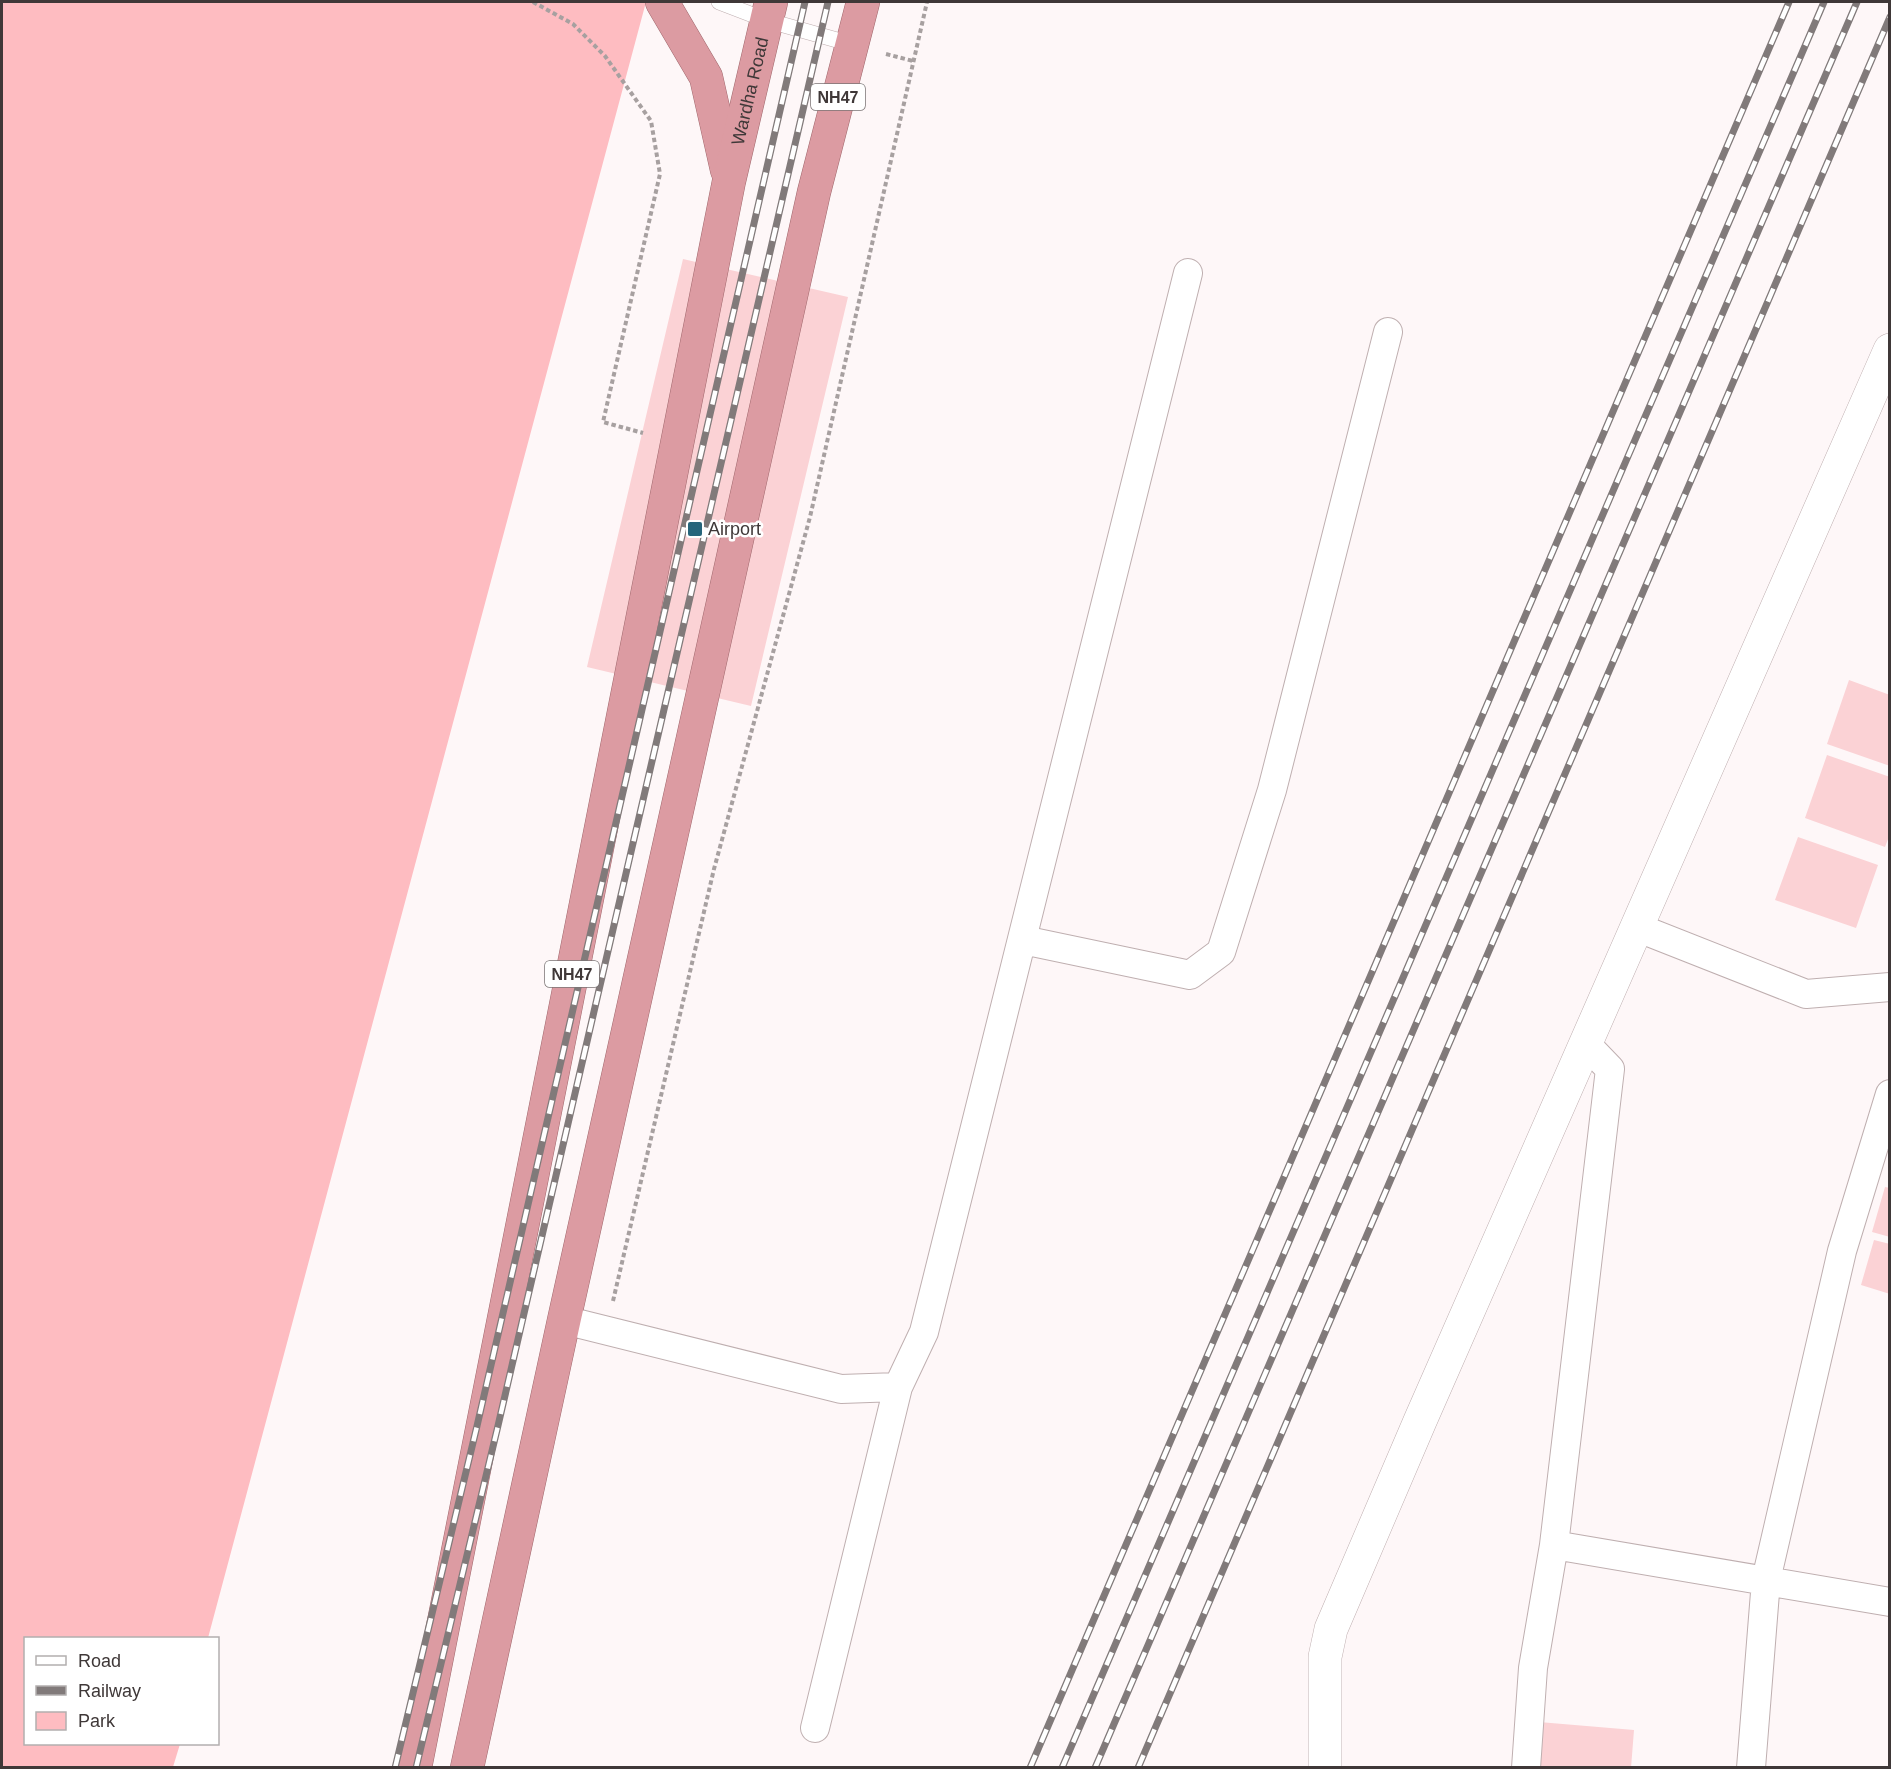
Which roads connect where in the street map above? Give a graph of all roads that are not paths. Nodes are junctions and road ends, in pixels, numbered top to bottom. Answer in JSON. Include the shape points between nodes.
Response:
{"nodes":[{"id":1,"x":662,"y":2,"type":"edge"},
{"id":2,"x":719,"y":2,"type":"edge"},
{"id":3,"x":863,"y":2,"type":"edge"},
{"id":4,"x":769,"y":11,"type":"edge"},
{"id":5,"x":851,"y":44,"type":"junction"},
{"id":6,"x":729,"y":181,"type":"junction"},
{"id":7,"x":1188,"y":273,"type":"dead end"},
{"id":8,"x":1388,"y":332,"type":"dead end"},
{"id":9,"x":1890,"y":350,"type":"edge"},
{"id":10,"x":1636,"y":927,"type":"junction"},
{"id":11,"x":1023,"y":940,"type":"junction"},
{"id":12,"x":1888,"y":983,"type":"edge"},
{"id":13,"x":1586,"y":1042,"type":"junction"},
{"id":14,"x":1890,"y":1094,"type":"edge"},
{"id":15,"x":564,"y":1320,"type":"junction"},
{"id":16,"x":898,"y":1387,"type":"junction"},
{"id":17,"x":1554,"y":1545,"type":"junction"},
{"id":18,"x":1766,"y":1580,"type":"junction"},
{"id":19,"x":1890,"y":1602,"type":"edge"},
{"id":20,"x":815,"y":1728,"type":"dead end"},
{"id":21,"x":415,"y":1767,"type":"edge"},
{"id":22,"x":467,"y":1767,"type":"edge"},
{"id":23,"x":1325,"y":1767,"type":"edge"},
{"id":24,"x":1526,"y":1767,"type":"edge"},
{"id":25,"x":1751,"y":1767,"type":"edge"}],
"edges":[{"from":1,"to":6,"type":"highway","via":[[706,76]]},
{"from":2,"to":4,"type":"lane"},
{"from":3,"to":5,"type":"highway","number":"NH47"},
{"from":4,"to":5,"type":"lane"},
{"from":4,"to":6,"type":"highway","name":"Wardha Road","number":"NH47"},
{"from":5,"to":15,"type":"highway","number":"NH47","via":[[809,216]]},
{"from":6,"to":21,"type":"highway","number":"NH47"},
{"from":7,"to":11,"type":"street"},
{"from":8,"to":11,"type":"street","via":[[1272,790],[1221,952],[1190,975]]},
{"from":9,"to":10,"type":"street"},
{"from":10,"to":12,"type":"street","via":[[1806,994]]},
{"from":10,"to":13,"type":"street"},
{"from":11,"to":16,"type":"street","via":[[924,1332]]},
{"from":13,"to":17,"type":"street","via":[[1610,1069]]},
{"from":13,"to":23,"type":"street","via":[[1331,1629],[1325,1658]]},
{"from":14,"to":18,"type":"street","via":[[1842,1251]]},
{"from":15,"to":16,"type":"street","via":[[841,1389]]},
{"from":15,"to":22,"type":"highway","number":"NH47"},
{"from":16,"to":20,"type":"street"},
{"from":17,"to":18,"type":"street"},
{"from":17,"to":24,"type":"street","via":[[1533,1668]]},
{"from":18,"to":19,"type":"street"},
{"from":18,"to":25,"type":"street"}]}
